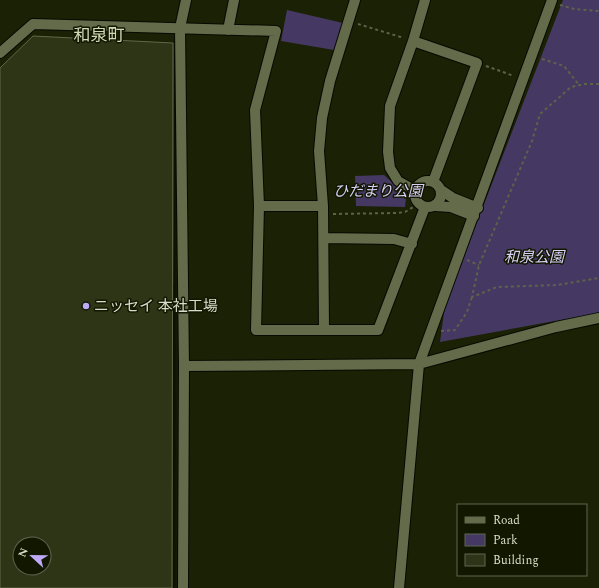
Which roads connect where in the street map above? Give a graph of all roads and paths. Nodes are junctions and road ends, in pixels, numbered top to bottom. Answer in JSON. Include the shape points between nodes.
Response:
{"nodes":[{"id":1,"x":186,"y":0,"type":"edge"},
{"id":2,"x":234,"y":0,"type":"edge"},
{"id":3,"x":355,"y":0,"type":"edge"},
{"id":4,"x":425,"y":0,"type":"edge"},
{"id":5,"x":552,"y":1,"type":"edge"},
{"id":6,"x":599,"y":11,"type":"edge"},
{"id":7,"x":350,"y":22,"type":"junction"},
{"id":8,"x":180,"y":28,"type":"junction"},
{"id":9,"x":228,"y":30,"type":"junction"},
{"id":10,"x":413,"y":41,"type":"junction"},
{"id":11,"x":0,"y":53,"type":"edge"},
{"id":12,"x":533,"y":56,"type":"junction"},
{"id":13,"x":477,"y":63,"type":"junction"},
{"id":14,"x":524,"y":79,"type":"junction"},
{"id":15,"x":599,"y":84,"type":"edge"},
{"id":16,"x":579,"y":86,"type":"junction"},
{"id":17,"x":433,"y":182,"type":"junction"},
{"id":18,"x":441,"y":190,"type":"junction"},
{"id":19,"x":416,"y":191,"type":"junction"},
{"id":20,"x":426,"y":205,"type":"junction"},
{"id":21,"x":259,"y":206,"type":"junction"},
{"id":22,"x":323,"y":210,"type":"junction"},
{"id":23,"x":476,"y":212,"type":"junction"},
{"id":24,"x":324,"y":238,"type":"junction"},
{"id":25,"x":412,"y":244,"type":"junction"},
{"id":26,"x":599,"y":278,"type":"edge"},
{"id":27,"x":472,"y":297,"type":"junction"},
{"id":28,"x":599,"y":318,"type":"edge"},
{"id":29,"x":324,"y":329,"type":"junction"},
{"id":30,"x":430,"y":332,"type":"junction"},
{"id":31,"x":420,"y":364,"type":"junction"},
{"id":32,"x":184,"y":366,"type":"junction"},
{"id":33,"x":183,"y":588,"type":"edge"},
{"id":34,"x":399,"y":588,"type":"edge"}],
"edges":[{"from":1,"to":8,"type":"street"},
{"from":2,"to":9,"type":"street"},
{"from":3,"to":7,"type":"street"},
{"from":4,"to":10,"type":"street"},
{"from":5,"to":6,"type":"path","via":[[574,9]]},
{"from":5,"to":12,"type":"street"},
{"from":7,"to":10,"type":"path"},
{"from":7,"to":22,"type":"street","via":[[330,81],[322,118],[319,151]]},
{"from":8,"to":9,"type":"street"},
{"from":8,"to":11,"type":"street","via":[[34,24]]},
{"from":8,"to":32,"type":"street"},
{"from":9,"to":21,"type":"street","via":[[276,31],[255,110]]},
{"from":10,"to":13,"type":"street"},
{"from":10,"to":19,"type":"street","via":[[390,106],[389,161],[398,181]]},
{"from":12,"to":14,"type":"street"},
{"from":12,"to":16,"type":"path","via":[[564,66]]},
{"from":13,"to":14,"type":"path"},
{"from":13,"to":17,"type":"street"},
{"from":14,"to":23,"type":"street"},
{"from":15,"to":16,"type":"path"},
{"from":16,"to":27,"type":"path","via":[[571,88],[540,114],[532,141],[479,265]]},
{"from":17,"to":18,"type":"street"},
{"from":17,"to":19,"type":"street","via":[[424,182]]},
{"from":18,"to":20,"type":"street","via":[[441,197]]},
{"from":18,"to":23,"type":"street"},
{"from":19,"to":20,"type":"street","via":[[417,200]]},
{"from":20,"to":22,"type":"path","via":[[397,213]]},
{"from":20,"to":23,"type":"street"},
{"from":20,"to":25,"type":"street"},
{"from":21,"to":22,"type":"street"},
{"from":21,"to":29,"type":"street","via":[[256,330]]},
{"from":22,"to":24,"type":"street"},
{"from":23,"to":30,"type":"street"},
{"from":24,"to":25,"type":"street","via":[[394,239]]},
{"from":24,"to":29,"type":"street"},
{"from":25,"to":29,"type":"street","via":[[378,330]]},
{"from":26,"to":27,"type":"path","via":[[557,286],[497,287]]},
{"from":27,"to":30,"type":"path","via":[[467,312],[454,330]]},
{"from":28,"to":31,"type":"street"},
{"from":30,"to":31,"type":"street"},
{"from":31,"to":32,"type":"street"},
{"from":31,"to":34,"type":"street"},
{"from":32,"to":33,"type":"street"}]}
